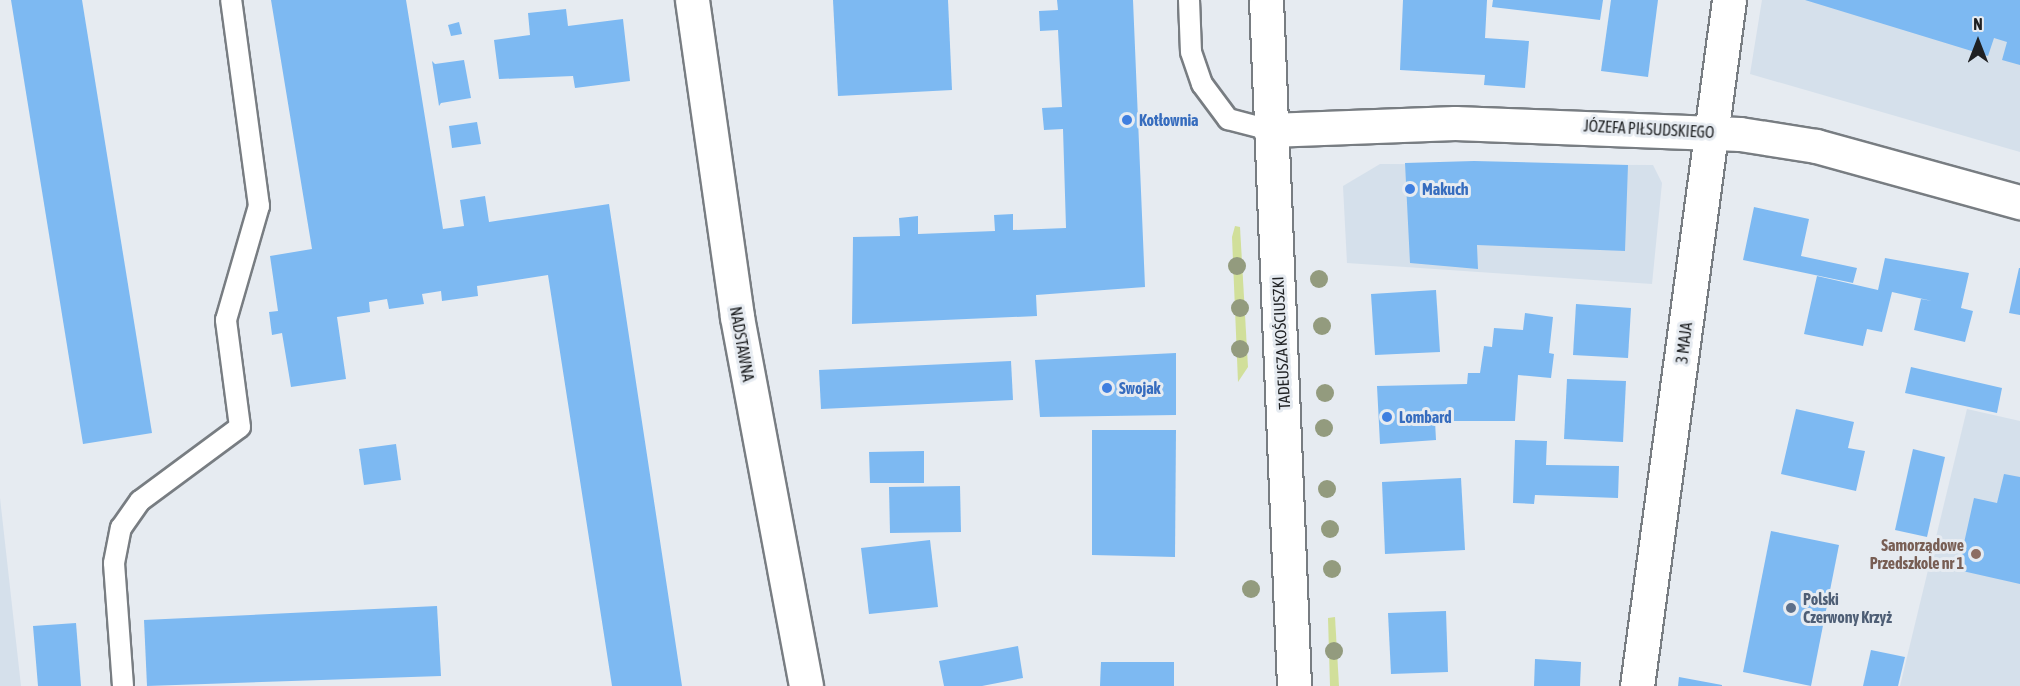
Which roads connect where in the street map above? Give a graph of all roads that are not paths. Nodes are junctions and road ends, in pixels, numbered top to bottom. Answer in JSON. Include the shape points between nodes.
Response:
{"nodes":[{"id":1,"x":231,"y":0,"type":"edge"},
{"id":2,"x":692,"y":0,"type":"edge"},
{"id":3,"x":1189,"y":0,"type":"edge"},
{"id":4,"x":1266,"y":0,"type":"edge"},
{"id":5,"x":1729,"y":0,"type":"edge"},
{"id":6,"x":1270,"y":130,"type":"junction"},
{"id":7,"x":1709,"y":132,"type":"junction"},
{"id":8,"x":2020,"y":202,"type":"edge"},
{"id":9,"x":123,"y":686,"type":"edge"},
{"id":10,"x":806,"y":686,"type":"edge"},
{"id":11,"x":1294,"y":686,"type":"edge"},
{"id":12,"x":1637,"y":686,"type":"edge"}],
"edges":[{"from":1,"to":9,"type":"lane","via":[[259,206],[226,320],[240,427],[140,501],[121,528],[114,563]]},
{"from":2,"to":10,"type":"street","name":"NADSTAWNA","via":[[737,316]]},
{"from":3,"to":6,"type":"lane","via":[[1191,52],[1202,84],[1228,119]]},
{"from":4,"to":6,"type":"street","name":"TADEUSZA KOŚCIUSZKI"},
{"from":5,"to":7,"type":"street","name":"3 MAJA"},
{"from":6,"to":7,"type":"street","name":"JÓZEFA PIŁSUDSKIEGO","via":[[1455,123]]},
{"from":6,"to":11,"type":"street","name":"TADEUSZA KOŚCIUSZKI"},
{"from":7,"to":8,"type":"street","name":"JÓZEFA PIŁSUDSKIEGO","via":[[1816,146]]},
{"from":7,"to":12,"type":"street","name":"3 MAJA","via":[[1671,449]]}]}
